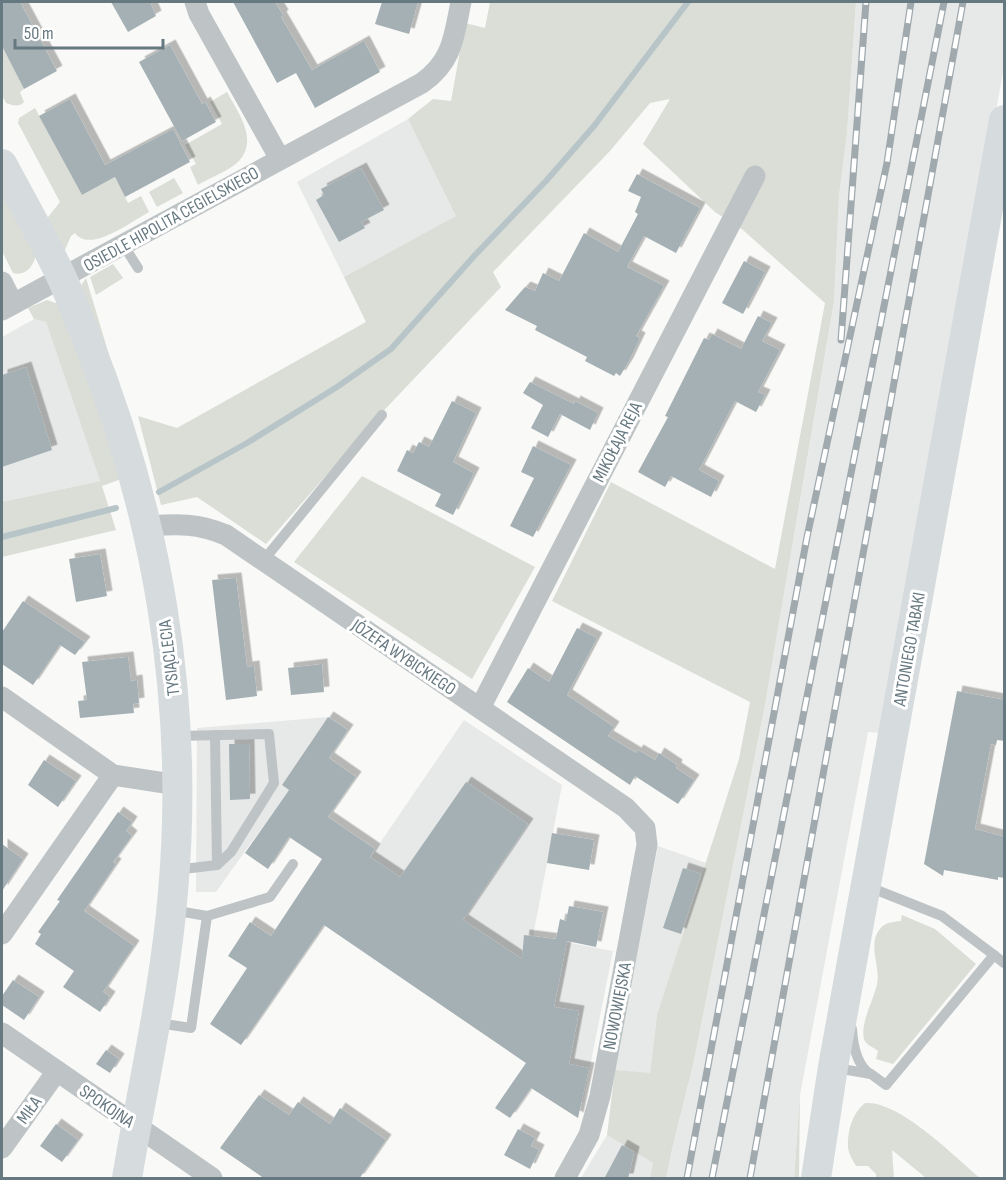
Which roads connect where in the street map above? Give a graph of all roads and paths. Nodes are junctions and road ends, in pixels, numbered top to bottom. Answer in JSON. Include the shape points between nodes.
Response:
{"nodes":[{"id":1,"x":195,"y":2,"type":"edge"},
{"id":2,"x":460,"y":2,"type":"edge"},
{"id":3,"x":1005,"y":120,"type":"edge"},
{"id":4,"x":280,"y":159,"type":"junction"},
{"id":5,"x":2,"y":164,"type":"edge"},
{"id":6,"x":755,"y":176,"type":"dead end"},
{"id":7,"x":124,"y":246,"type":"junction"},
{"id":8,"x":138,"y":268,"type":"dead end"},
{"id":9,"x":62,"y":278,"type":"junction"},
{"id":10,"x":2,"y":282,"type":"edge"},
{"id":11,"x":8,"y":307,"type":"edge"},
{"id":12,"x":382,"y":416,"type":"dead end"},
{"id":13,"x":148,"y":526,"type":"junction"},
{"id":14,"x":263,"y":561,"type":"junction"},
{"id":15,"x":2,"y":697,"type":"edge"},
{"id":16,"x":480,"y":708,"type":"junction"},
{"id":17,"x":215,"y":735,"type":"junction"},
{"id":18,"x":176,"y":736,"type":"junction"},
{"id":19,"x":113,"y":775,"type":"junction"},
{"id":20,"x":178,"y":785,"type":"junction"},
{"id":21,"x":645,"y":828,"type":"joint"},
{"id":22,"x":293,"y":864,"type":"dead end"},
{"id":23,"x":217,"y":865,"type":"junction"},
{"id":24,"x":175,"y":870,"type":"junction"},
{"id":25,"x":867,"y":886,"type":"junction"},
{"id":26,"x":172,"y":910,"type":"junction"},
{"id":27,"x":207,"y":916,"type":"junction"},
{"id":28,"x":2,"y":934,"type":"edge"},
{"id":29,"x":994,"y":955,"type":"junction"},
{"id":30,"x":1005,"y":963,"type":"edge"},
{"id":31,"x":846,"y":996,"type":"junction"},
{"id":32,"x":155,"y":1022,"type":"junction"},
{"id":33,"x":2,"y":1033,"type":"edge"},
{"id":34,"x":833,"y":1067,"type":"junction"},
{"id":35,"x":57,"y":1071,"type":"junction"},
{"id":36,"x":870,"y":1074,"type":"junction"},
{"id":37,"x":136,"y":1125,"type":"junction"},
{"id":38,"x":2,"y":1148,"type":"edge"},
{"id":39,"x":127,"y":1179,"type":"edge"},
{"id":40,"x":212,"y":1179,"type":"edge"},
{"id":41,"x":565,"y":1179,"type":"edge"},
{"id":42,"x":816,"y":1179,"type":"edge"}],
"edges":[{"from":1,"to":4,"type":"street","name":"OSIEDLE HIPOLITA CEGIELSKIEGO"},
{"from":2,"to":4,"type":"street","name":"OSIEDLE HIPOLITA CEGIELSKIEGO","via":[[447,58],[431,77]]},
{"from":3,"to":25,"type":"street","name":"ANTONIEGO TABAKI"},
{"from":4,"to":7,"type":"street","name":"OSIEDLE HIPOLITA CEGIELSKIEGO"},
{"from":5,"to":9,"type":"street","name":"TYSIĄCLECIA"},
{"from":6,"to":16,"type":"street","name":"MIKOŁAJA REJA"},
{"from":7,"to":8,"type":"lane"},
{"from":7,"to":9,"type":"street","name":"OSIEDLE HIPOLITA CEGIELSKIEGO"},
{"from":9,"to":11,"type":"street","name":"OSIEDLE HIPOLITA CEGIELSKIEGO"},
{"from":9,"to":13,"type":"street","name":"TYSIĄCLECIA","via":[[116,417]]},
{"from":10,"to":11,"type":"street"},
{"from":12,"to":14,"type":"lane"},
{"from":13,"to":14,"type":"street","name":"JÓZEFA WYBICKIEGO","via":[[193,524],[212,529]]},
{"from":13,"to":18,"type":"street","name":"TYSIĄCLECIA","via":[[166,628]]},
{"from":14,"to":16,"type":"street","name":"JÓZEFA WYBICKIEGO"},
{"from":15,"to":19,"type":"street"},
{"from":16,"to":21,"type":"street","name":"JÓZEFA WYBICKIEGO","via":[[626,808]]},
{"from":17,"to":18,"type":"lane"},
{"from":17,"to":23,"type":"lane"},
{"from":17,"to":23,"type":"lane","via":[[269,734],[273,783],[231,852]]},
{"from":18,"to":20,"type":"street","name":"TYSIĄCLECIA"},
{"from":19,"to":20,"type":"street"},
{"from":19,"to":28,"type":"street"},
{"from":20,"to":24,"type":"street","name":"TYSIĄCLECIA"},
{"from":21,"to":41,"type":"street","name":"NOWOWIEJSKA","via":[[647,845],[600,1096],[589,1135]]},
{"from":22,"to":27,"type":"lane","via":[[270,897]]},
{"from":23,"to":24,"type":"lane"},
{"from":24,"to":26,"type":"street","name":"TYSIĄCLECIA"},
{"from":25,"to":29,"type":"lane","via":[[942,916]]},
{"from":25,"to":31,"type":"street","name":"ANTONIEGO TABAKI"},
{"from":26,"to":27,"type":"lane"},
{"from":26,"to":32,"type":"street","name":"TYSIĄCLECIA"},
{"from":27,"to":32,"type":"lane","via":[[191,1028]]},
{"from":29,"to":30,"type":"lane"},
{"from":29,"to":36,"type":"lane","via":[[886,1085]]},
{"from":31,"to":34,"type":"street","name":"ANTONIEGO TABAKI"},
{"from":31,"to":36,"type":"lane","via":[[854,1048]]},
{"from":32,"to":37,"type":"street","name":"TYSIĄCLECIA"},
{"from":33,"to":35,"type":"street","name":"SPOKOJNA"},
{"from":34,"to":36,"type":"lane"},
{"from":34,"to":42,"type":"street","name":"ANTONIEGO TABAKI"},
{"from":35,"to":37,"type":"street","name":"SPOKOJNA"},
{"from":35,"to":38,"type":"street","name":"MIŁA"},
{"from":37,"to":39,"type":"street","name":"TYSIĄCLECIA"},
{"from":37,"to":40,"type":"street","name":"SPOKOJNA"}]}
